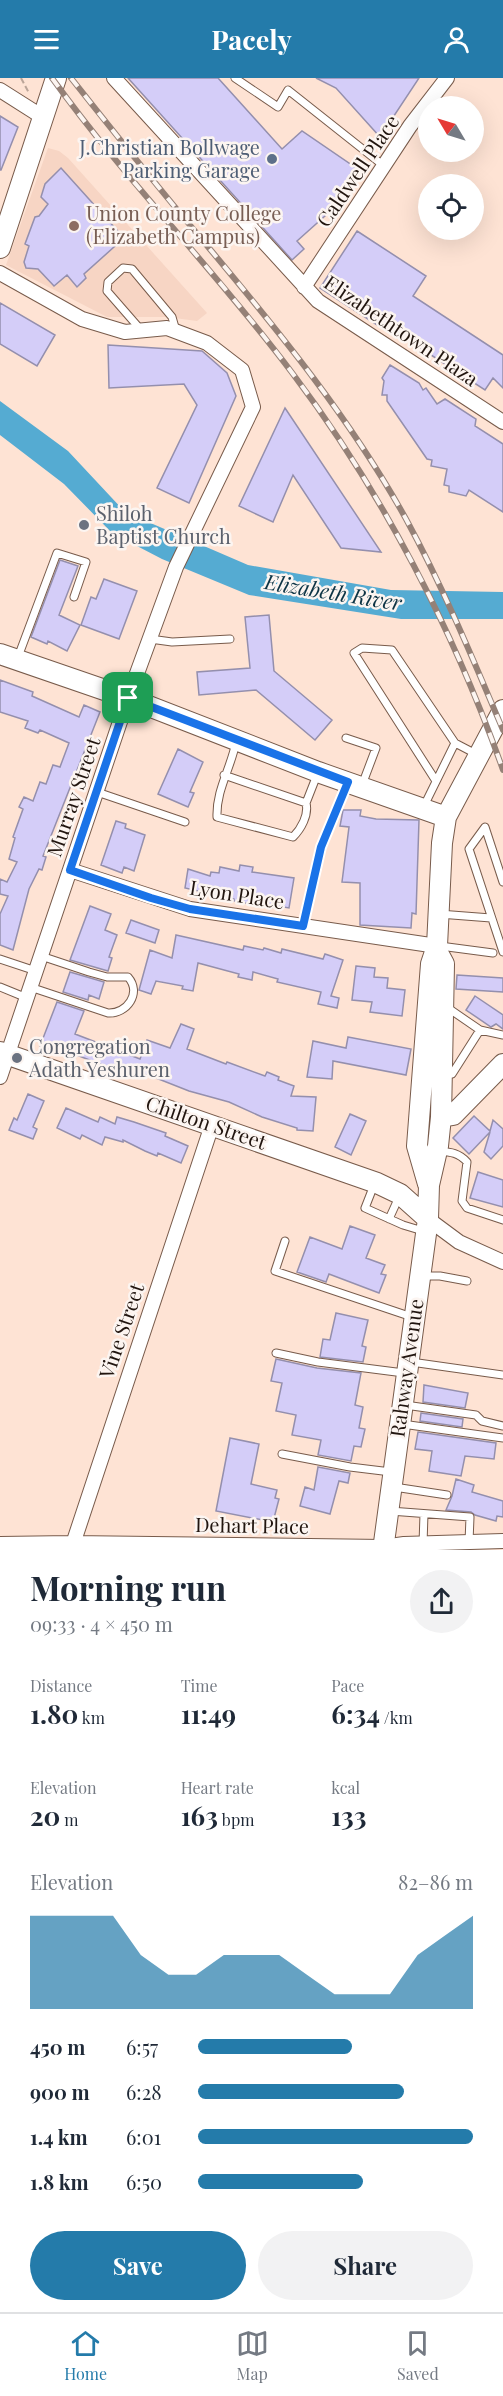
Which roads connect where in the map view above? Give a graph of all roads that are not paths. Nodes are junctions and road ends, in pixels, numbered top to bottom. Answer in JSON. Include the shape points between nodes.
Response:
{"nodes":[{"id":1,"x":56,"y":78,"type":"edge"},
{"id":2,"x":114,"y":78,"type":"edge"},
{"id":3,"x":235,"y":78,"type":"edge"},
{"id":4,"x":447,"y":78,"type":"edge"},
{"id":5,"x":0,"y":90,"type":"edge"},
{"id":6,"x":42,"y":116,"type":"junction"},
{"id":7,"x":384,"y":166,"type":"junction"},
{"id":8,"x":0,"y":248,"type":"edge"},
{"id":9,"x":0,"y":273,"type":"edge"},
{"id":10,"x":304,"y":287,"type":"junction"},
{"id":11,"x":141,"y":330,"type":"junction"},
{"id":12,"x":176,"y":331,"type":"junction"},
{"id":13,"x":503,"y":422,"type":"edge"},
{"id":14,"x":74,"y":597,"type":"dead end"},
{"id":15,"x":150,"y":639,"type":"junction"},
{"id":16,"x":230,"y":639,"type":"dead end"},
{"id":17,"x":9,"y":657,"type":"edge"},
{"id":18,"x":128,"y":698,"type":"junction"},
{"id":19,"x":503,"y":710,"type":"edge"},
{"id":20,"x":346,"y":738,"type":"dead end"},
{"id":21,"x":237,"y":739,"type":"junction"},
{"id":22,"x":455,"y":742,"type":"junction"},
{"id":23,"x":479,"y":755,"type":"junction"},
{"id":24,"x":318,"y":772,"type":"junction"},
{"id":25,"x":224,"y":775,"type":"junction"},
{"id":26,"x":436,"y":781,"type":"junction"},
{"id":27,"x":354,"y":785,"type":"junction"},
{"id":28,"x":96,"y":792,"type":"junction"},
{"id":29,"x":306,"y":803,"type":"junction"},
{"id":30,"x":423,"y":808,"type":"junction"},
{"id":31,"x":446,"y":817,"type":"junction"},
{"id":32,"x":185,"y":822,"type":"dead end"},
{"id":33,"x":70,"y":870,"type":"junction"},
{"id":34,"x":503,"y":882,"type":"edge"},
{"id":35,"x":439,"y":914,"type":"junction"},
{"id":36,"x":492,"y":918,"type":"junction"},
{"id":37,"x":303,"y":926,"type":"junction"},
{"id":38,"x":437,"y":949,"type":"junction"},
{"id":39,"x":503,"y":952,"type":"edge"},
{"id":40,"x":493,"y":953,"type":"dead end"},
{"id":41,"x":41,"y":956,"type":"junction"},
{"id":42,"x":0,"y":959,"type":"edge"},
{"id":43,"x":36,"y":971,"type":"junction"},
{"id":44,"x":0,"y":987,"type":"edge"},
{"id":45,"x":29,"y":992,"type":"junction"},
{"id":46,"x":443,"y":1005,"type":"junction"},
{"id":47,"x":480,"y":1030,"type":"junction"},
{"id":48,"x":503,"y":1035,"type":"edge"},
{"id":49,"x":424,"y":1049,"type":"junction"},
{"id":50,"x":4,"y":1054,"type":"edge"},
{"id":51,"x":503,"y":1064,"type":"edge"},
{"id":52,"x":441,"y":1076,"type":"junction"},
{"id":53,"x":0,"y":1077,"type":"edge"},
{"id":54,"x":441,"y":1117,"type":"junction"},
{"id":55,"x":213,"y":1125,"type":"junction"},
{"id":56,"x":437,"y":1150,"type":"junction"},
{"id":57,"x":376,"y":1182,"type":"junction"},
{"id":58,"x":429,"y":1185,"type":"junction"},
{"id":59,"x":400,"y":1194,"type":"junction"},
{"id":60,"x":389,"y":1219,"type":"junction"},
{"id":61,"x":503,"y":1220,"type":"edge"},
{"id":62,"x":427,"y":1225,"type":"junction"},
{"id":63,"x":285,"y":1242,"type":"dead end"},
{"id":64,"x":503,"y":1262,"type":"edge"},
{"id":65,"x":420,"y":1276,"type":"junction"},
{"id":66,"x":468,"y":1281,"type":"dead end"},
{"id":67,"x":414,"y":1318,"type":"junction"},
{"id":68,"x":276,"y":1353,"type":"dead end"},
{"id":69,"x":407,"y":1367,"type":"junction"},
{"id":70,"x":503,"y":1376,"type":"edge"},
{"id":71,"x":401,"y":1414,"type":"junction"},
{"id":72,"x":503,"y":1426,"type":"edge"},
{"id":73,"x":503,"y":1438,"type":"edge"},
{"id":74,"x":282,"y":1454,"type":"dead end"},
{"id":75,"x":392,"y":1480,"type":"junction"},
{"id":76,"x":447,"y":1495,"type":"dead end"},
{"id":77,"x":388,"y":1510,"type":"junction"},
{"id":78,"x":424,"y":1514,"type":"junction"},
{"id":79,"x":503,"y":1541,"type":"edge"},
{"id":80,"x":469,"y":1542,"type":"junction"},
{"id":81,"x":0,"y":1544,"type":"edge"},
{"id":82,"x":71,"y":1546,"type":"edge"},
{"id":83,"x":421,"y":1546,"type":"edge"},
{"id":84,"x":383,"y":1549,"type":"edge"}],
"edges":[{"from":1,"to":6,"type":"main road"},
{"from":2,"to":10,"type":"street","name":"Elizabethtown Plaza"},
{"from":3,"to":7,"type":"lane","via":[[278,107],[288,90]]},
{"from":4,"to":7,"type":"street","name":"Caldwell Place"},
{"from":5,"to":6,"type":"street"},
{"from":6,"to":8,"type":"main road"},
{"from":7,"to":10,"type":"street","name":"Caldwell Place"},
{"from":9,"to":11,"type":"street","via":[[82,319],[124,332]]},
{"from":10,"to":13,"type":"street","name":"Elizabethtown Plaza","via":[[318,301]]},
{"from":11,"to":12,"type":"street"},
{"from":11,"to":12,"type":"lane","via":[[107,291],[108,282],[123,268],[132,269],[172,317]]},
{"from":12,"to":15,"type":"street","name":"Murray Street","via":[[207,343],[242,370],[253,407],[176,567]]},
{"from":14,"to":17,"type":"lane","via":[[86,562],[57,553]]},
{"from":15,"to":16,"type":"lane"},
{"from":15,"to":18,"type":"street","name":"Murray Street"},
{"from":17,"to":18,"type":"main road"},
{"from":18,"to":21,"type":"main road"},
{"from":18,"to":28,"type":"street","name":"Murray Street"},
{"from":19,"to":23,"type":"main road","name":"Rahway Avenue"},
{"from":20,"to":27,"type":"lane","via":[[376,748]]},
{"from":21,"to":24,"type":"main road"},
{"from":21,"to":25,"type":"lane"},
{"from":22,"to":23,"type":"lane"},
{"from":22,"to":26,"type":"lane"},
{"from":22,"to":26,"type":"lane","via":[[392,650],[362,648],[354,653]]},
{"from":23,"to":31,"type":"main road","name":"Rahway Avenue"},
{"from":24,"to":27,"type":"main road"},
{"from":24,"to":29,"type":"lane"},
{"from":25,"to":29,"type":"lane"},
{"from":25,"to":29,"type":"lane","via":[[216,804],[217,817],[292,837],[299,830]]},
{"from":26,"to":30,"type":"lane"},
{"from":27,"to":30,"type":"main road"},
{"from":27,"to":37,"type":"lane","via":[[321,847]]},
{"from":28,"to":32,"type":"lane"},
{"from":28,"to":33,"type":"street","name":"Murray Street"},
{"from":30,"to":31,"type":"main road"},
{"from":31,"to":35,"type":"main road","name":"Rahway Avenue"},
{"from":33,"to":37,"type":"street","name":"Lyon Place","via":[[190,909]]},
{"from":33,"to":41,"type":"street","name":"Murray Street"},
{"from":34,"to":36,"type":"lane","via":[[485,827],[469,849]]},
{"from":35,"to":36,"type":"lane"},
{"from":35,"to":38,"type":"main road","name":"Rahway Avenue"},
{"from":36,"to":39,"type":"lane"},
{"from":37,"to":38,"type":"street","name":"Lyon Place"},
{"from":38,"to":40,"type":"lane"},
{"from":38,"to":46,"type":"main road","name":"Rahway Avenue","via":[[444,964]]},
{"from":38,"to":49,"type":"main road","name":"Rahway Avenue","via":[[431,964]]},
{"from":41,"to":43,"type":"street","name":"Murray Street"},
{"from":41,"to":45,"type":"lane","via":[[98,975],[128,977],[132,981],[131,1002],[116,1014]]},
{"from":42,"to":43,"type":"lane"},
{"from":43,"to":45,"type":"street","name":"Murray Street"},
{"from":44,"to":45,"type":"lane"},
{"from":45,"to":50,"type":"street","name":"Murray Street"},
{"from":46,"to":47,"type":"lane"},
{"from":46,"to":52,"type":"main road","name":"Rahway Avenue"},
{"from":47,"to":48,"type":"lane"},
{"from":47,"to":52,"type":"lane","via":[[452,1074]]},
{"from":49,"to":54,"type":"main road","via":[[430,1107]]},
{"from":49,"to":58,"type":"main road","name":"Rahway Avenue","via":[[417,1146]]},
{"from":50,"to":53,"type":"street","name":"Murray Street"},
{"from":50,"to":55,"type":"main road","name":"Chilton Street"},
{"from":51,"to":54,"type":"main road","via":[[453,1115]]},
{"from":52,"to":54,"type":"main road","name":"Rahway Avenue"},
{"from":54,"to":56,"type":"main road","name":"Rahway Avenue"},
{"from":55,"to":57,"type":"main road","name":"Chilton Street"},
{"from":55,"to":82,"type":"street","name":"Vine Street"},
{"from":56,"to":58,"type":"main road","name":"Rahway Avenue"},
{"from":56,"to":61,"type":"lane","via":[[453,1152],[467,1162],[462,1201],[467,1208]]},
{"from":57,"to":58,"type":"main road","name":"Chilton Street"},
{"from":57,"to":59,"type":"main road","name":"Chilton Street"},
{"from":57,"to":60,"type":"lane","via":[[365,1208]]},
{"from":58,"to":62,"type":"main road","name":"Rahway Avenue"},
{"from":59,"to":60,"type":"lane"},
{"from":59,"to":62,"type":"main road","name":"Chilton Street"},
{"from":60,"to":62,"type":"lane"},
{"from":62,"to":64,"type":"street"},
{"from":62,"to":65,"type":"main road","name":"Rahway Avenue"},
{"from":63,"to":67,"type":"lane","via":[[275,1270]]},
{"from":65,"to":66,"type":"lane"},
{"from":65,"to":67,"type":"main road","name":"Rahway Avenue"},
{"from":67,"to":69,"type":"main road","name":"Rahway Avenue"},
{"from":68,"to":69,"type":"lane","via":[[318,1362]]},
{"from":69,"to":70,"type":"lane"},
{"from":69,"to":71,"type":"main road","name":"Rahway Avenue"},
{"from":71,"to":72,"type":"lane","via":[[476,1415],[482,1421]]},
{"from":71,"to":73,"type":"lane"},
{"from":71,"to":75,"type":"main road","name":"Rahway Avenue"},
{"from":74,"to":75,"type":"lane"},
{"from":75,"to":76,"type":"lane"},
{"from":75,"to":77,"type":"main road","name":"Rahway Avenue"},
{"from":77,"to":78,"type":"lane"},
{"from":77,"to":84,"type":"main road","name":"Rahway Avenue"},
{"from":78,"to":80,"type":"lane","via":[[470,1517]]},
{"from":78,"to":83,"type":"lane"},
{"from":79,"to":80,"type":"street","name":"Dehart Place"},
{"from":80,"to":83,"type":"street","name":"Dehart Place"},
{"from":81,"to":82,"type":"street","name":"Dehart Place"},
{"from":82,"to":84,"type":"street","name":"Dehart Place"},
{"from":83,"to":84,"type":"street","name":"Dehart Place"}]}
